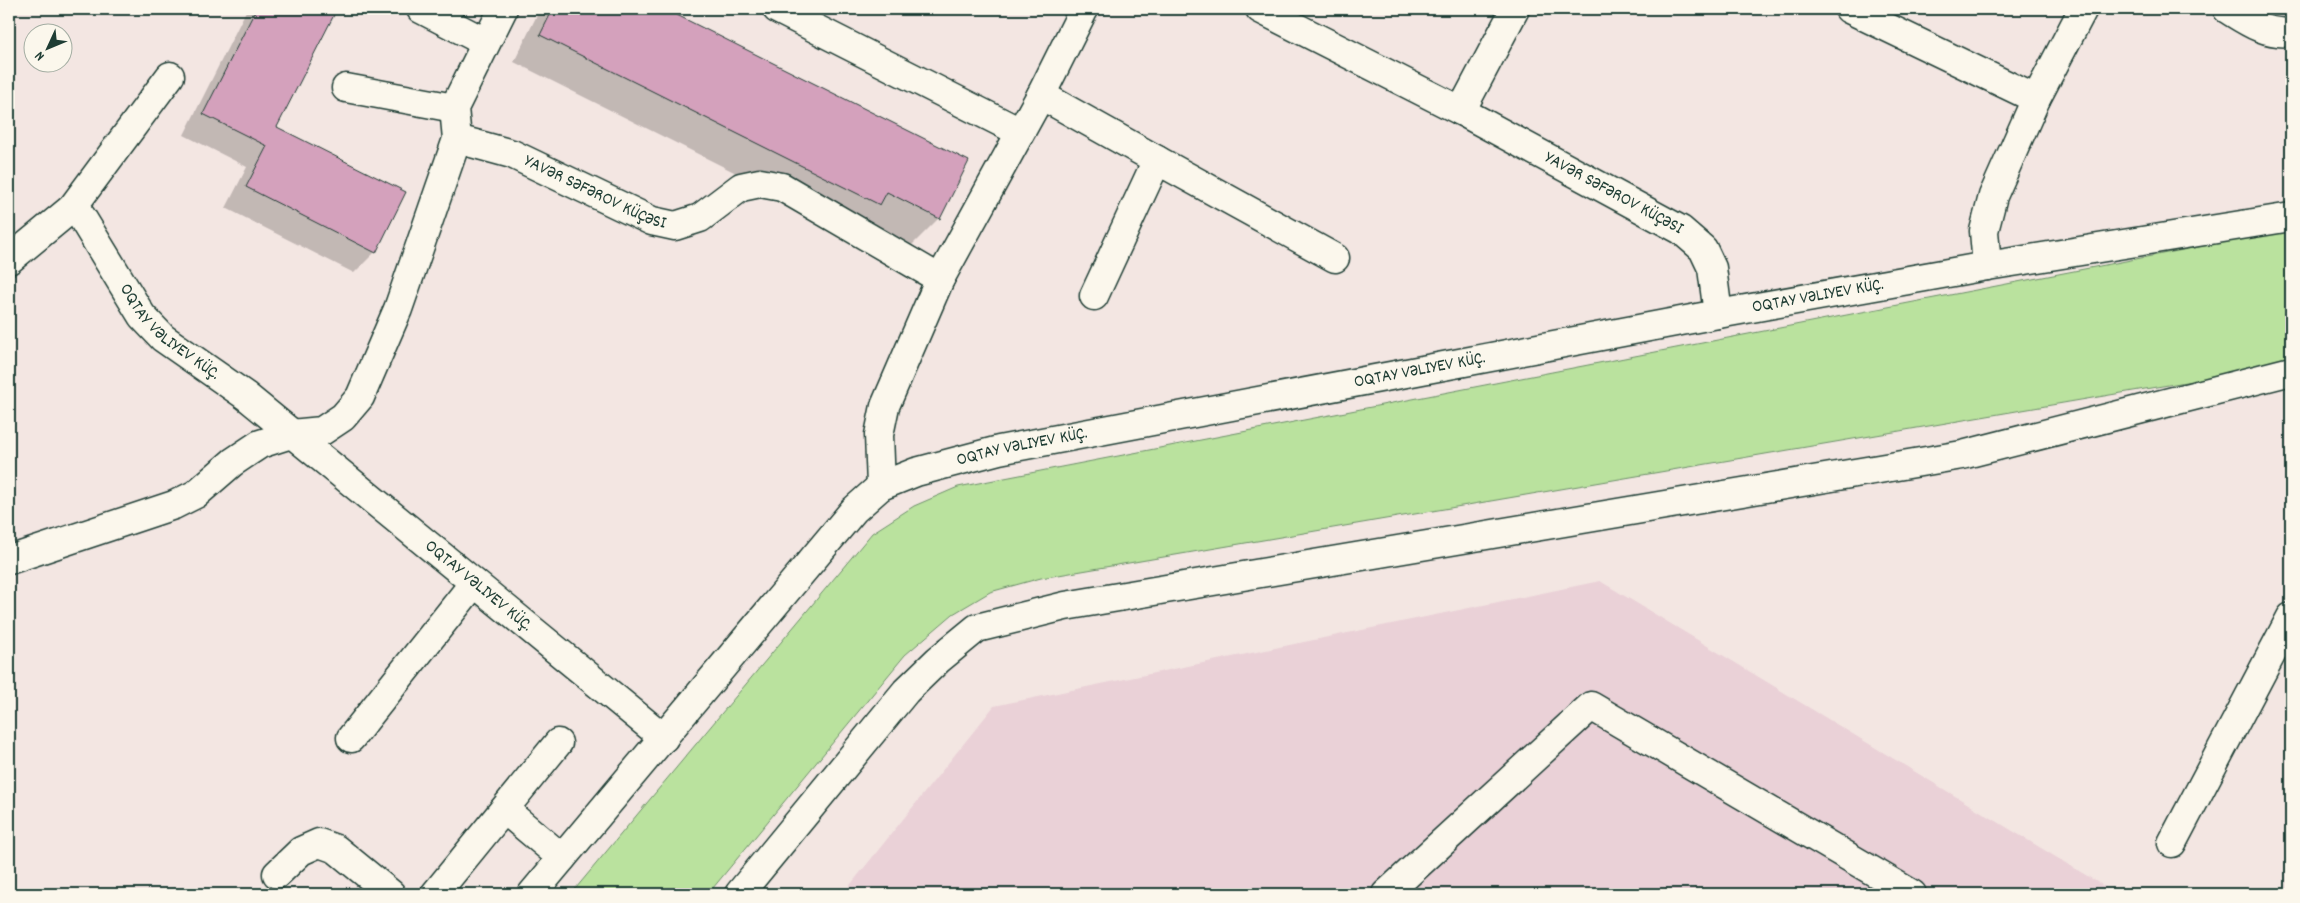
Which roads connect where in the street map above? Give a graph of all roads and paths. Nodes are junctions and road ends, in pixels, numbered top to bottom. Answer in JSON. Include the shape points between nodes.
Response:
{"nodes":[{"id":1,"x":421,"y":9,"type":"edge"},
{"id":2,"x":503,"y":9,"type":"edge"},
{"id":3,"x":777,"y":9,"type":"edge"},
{"id":4,"x":1084,"y":9,"type":"edge"},
{"id":5,"x":1260,"y":9,"type":"edge"},
{"id":6,"x":1515,"y":9,"type":"edge"},
{"id":7,"x":1849,"y":9,"type":"edge"},
{"id":8,"x":2083,"y":9,"type":"edge"},
{"id":9,"x":2227,"y":9,"type":"edge"},
{"id":10,"x":2291,"y":32,"type":"edge"},
{"id":11,"x":486,"y":42,"type":"junction"},
{"id":12,"x":170,"y":76,"type":"dead end"},
{"id":13,"x":346,"y":88,"type":"dead end"},
{"id":14,"x":1041,"y":95,"type":"junction"},
{"id":15,"x":2036,"y":99,"type":"junction"},
{"id":16,"x":454,"y":108,"type":"junction"},
{"id":17,"x":1461,"y":111,"type":"junction"},
{"id":18,"x":1020,"y":132,"type":"junction"},
{"id":19,"x":457,"y":139,"type":"junction"},
{"id":20,"x":1157,"y":160,"type":"junction"},
{"id":21,"x":72,"y":208,"type":"junction"},
{"id":22,"x":2291,"y":217,"type":"edge"},
{"id":23,"x":1335,"y":258,"type":"dead end"},
{"id":24,"x":9,"y":260,"type":"edge"},
{"id":25,"x":1988,"y":266,"type":"junction"},
{"id":26,"x":940,"y":279,"type":"junction"},
{"id":27,"x":1094,"y":296,"type":"dead end"},
{"id":28,"x":1718,"y":314,"type":"junction"},
{"id":29,"x":2291,"y":371,"type":"edge"},
{"id":30,"x":292,"y":434,"type":"junction"},
{"id":31,"x":882,"y":486,"type":"junction"},
{"id":32,"x":9,"y":560,"type":"edge"},
{"id":33,"x":474,"y":583,"type":"junction"},
{"id":34,"x":2291,"y":617,"type":"edge"},
{"id":35,"x":351,"y":738,"type":"dead end"},
{"id":36,"x":664,"y":738,"type":"junction"},
{"id":37,"x":558,"y":743,"type":"dead end"},
{"id":38,"x":505,"y":810,"type":"junction"},
{"id":39,"x":2172,"y":843,"type":"dead end"},
{"id":40,"x":562,"y":858,"type":"junction"},
{"id":41,"x":276,"y":874,"type":"dead end"},
{"id":42,"x":391,"y":894,"type":"edge"},
{"id":43,"x":435,"y":894,"type":"edge"},
{"id":44,"x":532,"y":894,"type":"edge"},
{"id":45,"x":739,"y":894,"type":"edge"},
{"id":46,"x":1386,"y":894,"type":"edge"},
{"id":47,"x":1912,"y":894,"type":"edge"}],
"edges":[{"from":1,"to":11,"type":"street"},
{"from":2,"to":11,"type":"street"},
{"from":3,"to":18,"type":"street"},
{"from":4,"to":14,"type":"street"},
{"from":5,"to":17,"type":"street","name":"YAVƏR SƏFƏROV KÜÇƏSI"},
{"from":6,"to":17,"type":"street"},
{"from":7,"to":15,"type":"street"},
{"from":8,"to":15,"type":"street"},
{"from":9,"to":10,"type":"street","via":[[2252,25],[2276,34]]},
{"from":11,"to":16,"type":"street"},
{"from":12,"to":21,"type":"street"},
{"from":13,"to":16,"type":"street"},
{"from":14,"to":18,"type":"street"},
{"from":14,"to":20,"type":"street"},
{"from":15,"to":25,"type":"street","via":[[1992,196],[1984,231]]},
{"from":16,"to":19,"type":"street"},
{"from":17,"to":28,"type":"street","name":"YAVƏR SƏFƏROV KÜÇƏSI","via":[[1681,230],[1703,249],[1712,268]]},
{"from":18,"to":26,"type":"street"},
{"from":19,"to":26,"type":"street","name":"YAVƏR SƏFƏROV KÜÇƏSI","via":[[512,154],[652,221],[675,226],[700,218],[742,188],[760,183],[782,187]]},
{"from":19,"to":30,"type":"street","via":[[398,309],[360,397],[342,417],[322,431]]},
{"from":20,"to":23,"type":"street"},
{"from":20,"to":27,"type":"street"},
{"from":21,"to":24,"type":"street"},
{"from":21,"to":30,"type":"street","name":"OQTAY VƏLIYEV KÜÇ.","via":[[81,216],[142,316],[163,338],[246,396]]},
{"from":22,"to":25,"type":"street","name":"OQTAY VƏLIYEV KÜÇ."},
{"from":25,"to":28,"type":"street","name":"OQTAY VƏLIYEV KÜÇ."},
{"from":26,"to":31,"type":"street","via":[[885,406],[879,435]]},
{"from":28,"to":31,"type":"street","name":"OQTAY VƏLIYEV KÜÇ.","via":[[999,450],[916,472]]},
{"from":29,"to":45,"type":"street","via":[[1962,455],[1064,606],[977,628],[906,691]]},
{"from":30,"to":32,"type":"street","via":[[260,444],[196,494],[174,505]]},
{"from":30,"to":33,"type":"street","name":"OQTAY VƏLIYEV KÜÇ."},
{"from":31,"to":36,"type":"street","name":"OQTAY VƏLIYEV KÜÇ.","via":[[854,510]]},
{"from":33,"to":35,"type":"street"},
{"from":33,"to":36,"type":"street","name":"OQTAY VƏLIYEV KÜÇ."},
{"from":34,"to":39,"type":"street"},
{"from":36,"to":40,"type":"street","name":"OQTAY VƏLIYEV KÜÇ."},
{"from":37,"to":38,"type":"street"},
{"from":38,"to":40,"type":"street"},
{"from":38,"to":43,"type":"street"},
{"from":40,"to":44,"type":"street","name":"OQTAY VƏLIYEV KÜÇ."},
{"from":41,"to":42,"type":"street","via":[[301,851],[319,843],[336,849]]},
{"from":46,"to":47,"type":"street","via":[[1591,706]]}]}
